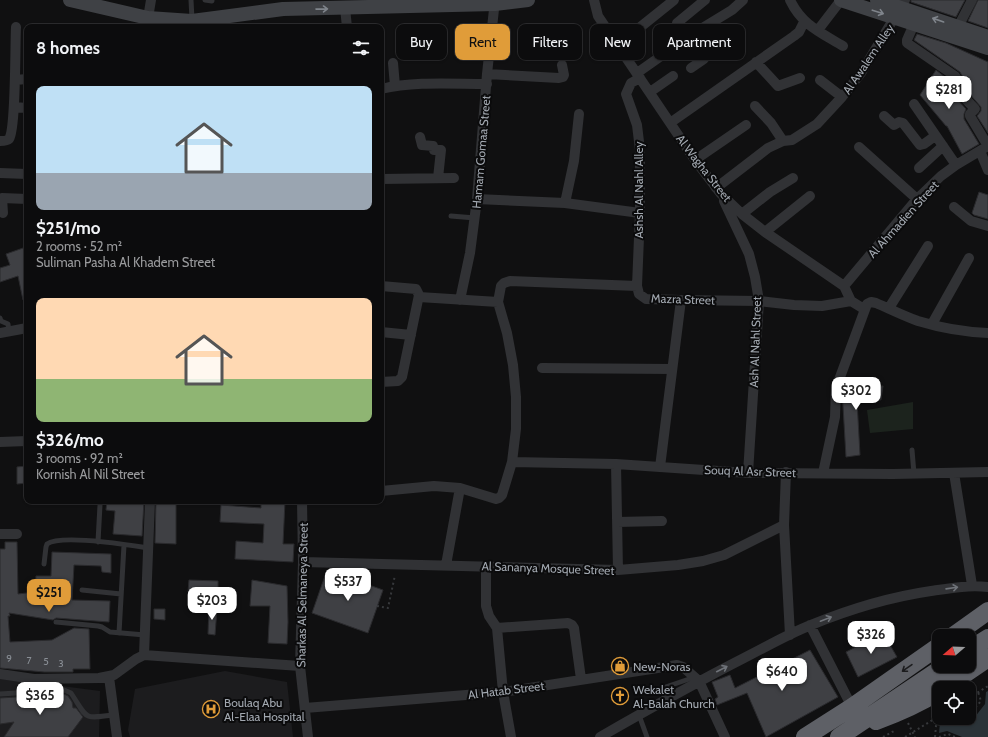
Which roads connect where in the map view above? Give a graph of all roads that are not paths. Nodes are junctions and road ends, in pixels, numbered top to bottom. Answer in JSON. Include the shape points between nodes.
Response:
{"nodes":[{"id":1,"x":70,"y":0,"type":"edge"},
{"id":2,"x":151,"y":0,"type":"edge"},
{"id":3,"x":191,"y":0,"type":"edge"},
{"id":4,"x":205,"y":0,"type":"edge"},
{"id":5,"x":528,"y":0,"type":"edge"},
{"id":6,"x":594,"y":0,"type":"edge"},
{"id":7,"x":674,"y":0,"type":"edge"},
{"id":8,"x":705,"y":0,"type":"edge"},
{"id":9,"x":743,"y":0,"type":"edge"},
{"id":10,"x":790,"y":0,"type":"edge"},
{"id":11,"x":841,"y":0,"type":"edge"},
{"id":12,"x":877,"y":0,"type":"edge"},
{"id":13,"x":972,"y":0,"type":"edge"},
{"id":14,"x":212,"y":1,"type":"dead end"},
{"id":15,"x":495,"y":2,"type":"edge"},
{"id":16,"x":284,"y":5,"type":"edge"},
{"id":17,"x":345,"y":8,"type":"junction"},
{"id":18,"x":901,"y":8,"type":"edge"},
{"id":19,"x":148,"y":18,"type":"junction"},
{"id":20,"x":804,"y":22,"type":"junction"},
{"id":21,"x":677,"y":23,"type":"dead end"},
{"id":22,"x":192,"y":24,"type":"edge"},
{"id":23,"x":347,"y":24,"type":"edge"},
{"id":24,"x":604,"y":24,"type":"edge"},
{"id":25,"x":644,"y":24,"type":"edge"},
{"id":26,"x":709,"y":24,"type":"edge"},
{"id":27,"x":914,"y":24,"type":"junction"},
{"id":28,"x":16,"y":27,"type":"dead end"},
{"id":29,"x":958,"y":27,"type":"junction"},
{"id":30,"x":818,"y":30,"type":"junction"},
{"id":31,"x":988,"y":37,"type":"edge"},
{"id":32,"x":843,"y":46,"type":"dead end"},
{"id":33,"x":988,"y":48,"type":"edge"},
{"id":34,"x":628,"y":60,"type":"edge"},
{"id":35,"x":659,"y":60,"type":"edge"},
{"id":36,"x":703,"y":60,"type":"edge"},
{"id":37,"x":393,"y":62,"type":"dead end"},
{"id":38,"x":756,"y":62,"type":"junction"},
{"id":39,"x":562,"y":65,"type":"dead end"},
{"id":40,"x":691,"y":68,"type":"dead end"},
{"id":41,"x":638,"y":76,"type":"junction"},
{"id":42,"x":673,"y":76,"type":"dead end"},
{"id":43,"x":800,"y":78,"type":"dead end"},
{"id":44,"x":24,"y":79,"type":"edge"},
{"id":45,"x":487,"y":79,"type":"junction"},
{"id":46,"x":15,"y":80,"type":"junction"},
{"id":47,"x":820,"y":80,"type":"dead end"},
{"id":48,"x":395,"y":86,"type":"junction"},
{"id":49,"x":384,"y":89,"type":"edge"},
{"id":50,"x":650,"y":92,"type":"junction"},
{"id":51,"x":842,"y":98,"type":"junction"},
{"id":52,"x":914,"y":104,"type":"dead end"},
{"id":53,"x":755,"y":106,"type":"dead end"},
{"id":54,"x":14,"y":107,"type":"junction"},
{"id":55,"x":24,"y":108,"type":"edge"},
{"id":56,"x":579,"y":114,"type":"dead end"},
{"id":57,"x":884,"y":116,"type":"dead end"},
{"id":58,"x":670,"y":123,"type":"junction"},
{"id":59,"x":746,"y":126,"type":"dead end"},
{"id":60,"x":936,"y":136,"type":"junction"},
{"id":61,"x":420,"y":137,"type":"dead end"},
{"id":62,"x":0,"y":141,"type":"edge"},
{"id":63,"x":783,"y":141,"type":"junction"},
{"id":64,"x":943,"y":146,"type":"junction"},
{"id":65,"x":859,"y":147,"type":"dead end"},
{"id":66,"x":986,"y":148,"type":"edge"},
{"id":67,"x":695,"y":160,"type":"junction"},
{"id":68,"x":956,"y":165,"type":"junction"},
{"id":69,"x":919,"y":168,"type":"dead end"},
{"id":70,"x":988,"y":170,"type":"edge"},
{"id":71,"x":0,"y":173,"type":"edge"},
{"id":72,"x":24,"y":174,"type":"edge"},
{"id":73,"x":438,"y":178,"type":"junction"},
{"id":74,"x":454,"y":178,"type":"dead end"},
{"id":75,"x":793,"y":178,"type":"dead end"},
{"id":76,"x":384,"y":179,"type":"edge"},
{"id":77,"x":718,"y":191,"type":"junction"},
{"id":78,"x":810,"y":196,"type":"dead end"},
{"id":79,"x":918,"y":198,"type":"junction"},
{"id":80,"x":24,"y":199,"type":"edge"},
{"id":81,"x":477,"y":199,"type":"junction"},
{"id":82,"x":565,"y":203,"type":"junction"},
{"id":83,"x":954,"y":207,"type":"dead end"},
{"id":84,"x":3,"y":213,"type":"dead end"},
{"id":85,"x":640,"y":213,"type":"junction"},
{"id":86,"x":742,"y":214,"type":"junction"},
{"id":87,"x":451,"y":216,"type":"dead end"},
{"id":88,"x":475,"y":218,"type":"junction"},
{"id":89,"x":987,"y":222,"type":"edge"},
{"id":90,"x":765,"y":232,"type":"junction"},
{"id":91,"x":928,"y":246,"type":"dead end"},
{"id":92,"x":969,"y":258,"type":"dead end"},
{"id":93,"x":637,"y":286,"type":"junction"},
{"id":94,"x":844,"y":286,"type":"junction"},
{"id":95,"x":384,"y":287,"type":"edge"},
{"id":96,"x":417,"y":293,"type":"junction"},
{"id":97,"x":460,"y":300,"type":"junction"},
{"id":98,"x":681,"y":300,"type":"junction"},
{"id":99,"x":759,"y":301,"type":"junction"},
{"id":100,"x":851,"y":301,"type":"junction"},
{"id":101,"x":498,"y":302,"type":"junction"},
{"id":102,"x":889,"y":308,"type":"junction"},
{"id":103,"x":864,"y":309,"type":"junction"},
{"id":104,"x":0,"y":318,"type":"edge"},
{"id":105,"x":932,"y":324,"type":"junction"},
{"id":106,"x":24,"y":329,"type":"edge"},
{"id":107,"x":5,"y":332,"type":"edge"},
{"id":108,"x":384,"y":332,"type":"edge"},
{"id":109,"x":988,"y":332,"type":"edge"},
{"id":110,"x":411,"y":334,"type":"junction"},
{"id":111,"x":542,"y":368,"type":"dead end"},
{"id":112,"x":672,"y":369,"type":"junction"},
{"id":113,"x":384,"y":382,"type":"edge"},
{"id":114,"x":24,"y":441,"type":"edge"},
{"id":115,"x":0,"y":442,"type":"edge"},
{"id":116,"x":912,"y":450,"type":"dead end"},
{"id":117,"x":512,"y":462,"type":"junction"},
{"id":118,"x":616,"y":464,"type":"junction"},
{"id":119,"x":660,"y":467,"type":"junction"},
{"id":120,"x":786,"y":472,"type":"junction"},
{"id":121,"x":988,"y":472,"type":"edge"},
{"id":122,"x":748,"y":473,"type":"junction"},
{"id":123,"x":823,"y":473,"type":"junction"},
{"id":124,"x":954,"y":473,"type":"junction"},
{"id":125,"x":914,"y":474,"type":"junction"},
{"id":126,"x":460,"y":488,"type":"junction"},
{"id":127,"x":384,"y":492,"type":"edge"},
{"id":128,"x":150,"y":504,"type":"edge"},
{"id":129,"x":302,"y":504,"type":"edge"},
{"id":130,"x":100,"y":505,"type":"dead end"},
{"id":131,"x":662,"y":521,"type":"dead end"},
{"id":132,"x":617,"y":522,"type":"junction"},
{"id":133,"x":784,"y":525,"type":"junction"},
{"id":134,"x":0,"y":534,"type":"edge"},
{"id":135,"x":17,"y":534,"type":"dead end"},
{"id":136,"x":98,"y":542,"type":"junction"},
{"id":137,"x":124,"y":545,"type":"junction"},
{"id":138,"x":148,"y":548,"type":"junction"},
{"id":139,"x":303,"y":562,"type":"junction"},
{"id":140,"x":44,"y":564,"type":"dead end"},
{"id":141,"x":446,"y":565,"type":"junction"},
{"id":142,"x":486,"y":566,"type":"junction"},
{"id":143,"x":618,"y":570,"type":"junction"},
{"id":144,"x":972,"y":585,"type":"junction"},
{"id":145,"x":988,"y":587,"type":"edge"},
{"id":146,"x":82,"y":590,"type":"dead end"},
{"id":147,"x":121,"y":594,"type":"junction"},
{"id":148,"x":988,"y":611,"type":"edge"},
{"id":149,"x":56,"y":622,"type":"dead end"},
{"id":150,"x":810,"y":625,"type":"junction"},
{"id":151,"x":498,"y":628,"type":"junction"},
{"id":152,"x":963,"y":629,"type":"edge"},
{"id":153,"x":119,"y":633,"type":"junction"},
{"id":154,"x":145,"y":635,"type":"junction"},
{"id":155,"x":790,"y":635,"type":"junction"},
{"id":156,"x":988,"y":638,"type":"edge"},
{"id":157,"x":976,"y":646,"type":"edge"},
{"id":158,"x":932,"y":651,"type":"edge"},
{"id":159,"x":144,"y":655,"type":"junction"},
{"id":160,"x":988,"y":658,"type":"edge"},
{"id":161,"x":300,"y":666,"type":"junction"},
{"id":162,"x":936,"y":673,"type":"edge"},
{"id":163,"x":0,"y":674,"type":"edge"},
{"id":164,"x":109,"y":677,"type":"junction"},
{"id":165,"x":67,"y":679,"type":"junction"},
{"id":166,"x":581,"y":679,"type":"junction"},
{"id":167,"x":697,"y":679,"type":"junction"},
{"id":168,"x":957,"y":681,"type":"edge"},
{"id":169,"x":68,"y":691,"type":"junction"},
{"id":170,"x":503,"y":692,"type":"junction"},
{"id":171,"x":651,"y":692,"type":"dead end"},
{"id":172,"x":0,"y":694,"type":"edge"},
{"id":173,"x":932,"y":696,"type":"edge"},
{"id":174,"x":852,"y":707,"type":"junction"},
{"id":175,"x":305,"y":708,"type":"junction"},
{"id":176,"x":113,"y":711,"type":"junction"},
{"id":177,"x":639,"y":715,"type":"junction"},
{"id":178,"x":844,"y":734,"type":"edge"},
{"id":179,"x":116,"y":737,"type":"edge"},
{"id":180,"x":308,"y":737,"type":"edge"},
{"id":181,"x":511,"y":737,"type":"edge"},
{"id":182,"x":600,"y":737,"type":"edge"},
{"id":183,"x":647,"y":737,"type":"edge"},
{"id":184,"x":725,"y":737,"type":"edge"},
{"id":185,"x":805,"y":737,"type":"edge"}],
"edges":[{"from":1,"to":19,"type":"street"},
{"from":2,"to":19,"type":"street"},
{"from":3,"to":22,"type":"lane"},
{"from":4,"to":14,"type":"lane"},
{"from":5,"to":15,"type":"street"},
{"from":6,"to":24,"type":"street","name":"Al Wagha Street","via":[[598,16]]},
{"from":7,"to":25,"type":"street"},
{"from":8,"to":21,"type":"street"},
{"from":9,"to":26,"type":"street","name":"Ashsh Al Nahl Alley"},
{"from":10,"to":20,"type":"street","via":[[795,12]]},
{"from":11,"to":18,"type":"street","one_way":true},
{"from":11,"to":30,"type":"street"},
{"from":12,"to":18,"type":"street"},
{"from":13,"to":29,"type":"street"},
{"from":15,"to":17,"type":"street"},
{"from":15,"to":45,"type":"street","name":"Hamam Gomaa Street"},
{"from":16,"to":17,"type":"street","one_way":true},
{"from":16,"to":22,"type":"street"},
{"from":17,"to":23,"type":"street"},
{"from":18,"to":27,"type":"street"},
{"from":29,"to":18,"type":"street","one_way":true},
{"from":18,"to":51,"type":"street","name":"Al Awalem Alley","via":[[861,73]]},
{"from":19,"to":22,"type":"street"},
{"from":20,"to":30,"type":"street"},
{"from":20,"to":38,"type":"street","via":[[799,32]]},
{"from":27,"to":33,"type":"street"},
{"from":27,"to":66,"type":"street","via":[[907,43],[955,76],[961,94],[975,109],[970,115]]},
{"from":28,"to":46,"type":"street"},
{"from":29,"to":31,"type":"street"},
{"from":30,"to":32,"type":"street"},
{"from":34,"to":41,"type":"street","name":"Al Wagha Street"},
{"from":35,"to":41,"type":"street","name":"Ashsh Al Nahl Alley"},
{"from":36,"to":40,"type":"street"},
{"from":37,"to":48,"type":"street"},
{"from":38,"to":43,"type":"street","via":[[778,86]]},
{"from":38,"to":58,"type":"street"},
{"from":39,"to":45,"type":"street","via":[[564,75],[559,78]]},
{"from":41,"to":50,"type":"street","name":"Al Wagha Street"},
{"from":41,"to":85,"type":"street","name":"Ashsh Al Nahl Alley","via":[[626,94],[636,125],[640,150]]},
{"from":42,"to":50,"type":"street"},
{"from":44,"to":46,"type":"street"},
{"from":45,"to":48,"type":"street"},
{"from":45,"to":81,"type":"street","name":"Hamam Gomaa Street"},
{"from":46,"to":54,"type":"street"},
{"from":47,"to":51,"type":"street"},
{"from":48,"to":49,"type":"street"},
{"from":50,"to":58,"type":"street","name":"Al Wagha Street"},
{"from":51,"to":63,"type":"street","name":"Al Awalem Alley","via":[[817,124],[792,140]]},
{"from":52,"to":60,"type":"street"},
{"from":53,"to":63,"type":"street"},
{"from":54,"to":55,"type":"street"},
{"from":54,"to":62,"type":"street","via":[[9,138]]},
{"from":56,"to":82,"type":"street","via":[[574,161]]},
{"from":57,"to":60,"type":"street","via":[[894,125],[903,122],[920,145]]},
{"from":58,"to":67,"type":"street","name":"Al Wagha Street"},
{"from":59,"to":67,"type":"street"},
{"from":60,"to":64,"type":"street"},
{"from":61,"to":73,"type":"street","via":[[422,145],[433,146],[434,149],[441,151]]},
{"from":63,"to":77,"type":"street","name":"Al Awalem Alley","via":[[768,148]]},
{"from":64,"to":68,"type":"street"},
{"from":64,"to":69,"type":"street"},
{"from":65,"to":79,"type":"street"},
{"from":66,"to":68,"type":"street","name":"Al Ahmadien Street"},
{"from":66,"to":70,"type":"street"},
{"from":67,"to":77,"type":"street","name":"Al Wagha Street"},
{"from":68,"to":79,"type":"street","name":"Al Ahmadien Street"},
{"from":71,"to":72,"type":"street"},
{"from":73,"to":74,"type":"street"},
{"from":73,"to":76,"type":"street"},
{"from":75,"to":86,"type":"street"},
{"from":77,"to":86,"type":"street","name":"Al Wagha Street"},
{"from":77,"to":99,"type":"street","name":"Ash Al Nahl Street","via":[[749,254]]},
{"from":78,"to":90,"type":"street"},
{"from":79,"to":94,"type":"street","name":"Al Ahmadien Street"},
{"from":80,"to":84,"type":"street","via":[[2,198]]},
{"from":81,"to":82,"type":"street"},
{"from":81,"to":88,"type":"street","name":"Hamam Gomaa Street"},
{"from":82,"to":85,"type":"street"},
{"from":83,"to":89,"type":"street","via":[[971,221]]},
{"from":85,"to":93,"type":"street","name":"Ashsh Al Nahl Alley"},
{"from":86,"to":90,"type":"street","name":"Al Wagha Street"},
{"from":87,"to":88,"type":"lane"},
{"from":88,"to":97,"type":"street","name":"Hamam Gomaa Street"},
{"from":90,"to":94,"type":"street","name":"Al Wagha Street"},
{"from":91,"to":102,"type":"street"},
{"from":92,"to":105,"type":"street"},
{"from":93,"to":98,"type":"street","name":"Mazra Street","via":[[639,294],[646,299]]},
{"from":93,"to":101,"type":"street","name":"Mazra Street","via":[[510,280],[501,286]]},
{"from":94,"to":100,"type":"street"},
{"from":95,"to":96,"type":"street"},
{"from":96,"to":97,"type":"street"},
{"from":96,"to":110,"type":"street"},
{"from":97,"to":101,"type":"street"},
{"from":98,"to":99,"type":"street","name":"Mazra Street"},
{"from":98,"to":112,"type":"street"},
{"from":99,"to":100,"type":"street","name":"Mazra Street","via":[[822,306]]},
{"from":99,"to":122,"type":"street","name":"Ash Al Nahl Street"},
{"from":100,"to":103,"type":"street"},
{"from":101,"to":117,"type":"street","via":[[512,358],[516,397],[516,430]]},
{"from":102,"to":103,"type":"street","via":[[871,302]]},
{"from":102,"to":105,"type":"street"},
{"from":103,"to":123,"type":"street","via":[[836,388],[835,417]]},
{"from":104,"to":107,"type":"lane","via":[[8,324]]},
{"from":105,"to":109,"type":"street","via":[[957,330]]},
{"from":106,"to":107,"type":"street"},
{"from":108,"to":110,"type":"street"},
{"from":110,"to":113,"type":"street","via":[[402,379]]},
{"from":111,"to":112,"type":"street"},
{"from":112,"to":119,"type":"street"},
{"from":114,"to":115,"type":"street"},
{"from":116,"to":125,"type":"lane"},
{"from":117,"to":118,"type":"street","name":"Souq Al Asr Street"},
{"from":117,"to":126,"type":"street","via":[[502,496],[499,498]]},
{"from":118,"to":119,"type":"street","name":"Souq Al Asr Street"},
{"from":118,"to":132,"type":"street"},
{"from":119,"to":122,"type":"street","name":"Souq Al Asr Street"},
{"from":120,"to":122,"type":"street","name":"Souq Al Asr Street"},
{"from":120,"to":123,"type":"street","name":"Souq Al Asr Street"},
{"from":120,"to":133,"type":"street"},
{"from":121,"to":124,"type":"street","name":"Souq Al Asr Street"},
{"from":123,"to":125,"type":"street","name":"Souq Al Asr Street"},
{"from":124,"to":125,"type":"street","name":"Souq Al Asr Street"},
{"from":124,"to":144,"type":"street"},
{"from":126,"to":127,"type":"street","via":[[434,486]]},
{"from":126,"to":141,"type":"street"},
{"from":128,"to":138,"type":"street"},
{"from":129,"to":139,"type":"street","name":"Sharkas Al Selmaneya Street"},
{"from":130,"to":136,"type":"lane"},
{"from":131,"to":132,"type":"street"},
{"from":132,"to":143,"type":"street"},
{"from":133,"to":143,"type":"street","name":"Al Sananya Mosque Street","via":[[724,555],[703,561]]},
{"from":133,"to":155,"type":"street"},
{"from":134,"to":135,"type":"street"},
{"from":136,"to":137,"type":"lane"},
{"from":136,"to":140,"type":"lane","via":[[50,542],[46,547]]},
{"from":137,"to":138,"type":"lane"},
{"from":137,"to":147,"type":"lane"},
{"from":138,"to":154,"type":"street"},
{"from":139,"to":141,"type":"street","name":"Al Sananya Mosque Street"},
{"from":139,"to":161,"type":"street","name":"Sharkas Al Selmaneya Street"},
{"from":141,"to":142,"type":"street","name":"Al Sananya Mosque Street"},
{"from":142,"to":143,"type":"street","name":"Al Sananya Mosque Street"},
{"from":142,"to":151,"type":"street","via":[[487,612]]},
{"from":144,"to":145,"type":"street"},
{"from":150,"to":144,"type":"street","one_way":true,"via":[[881,601]]},
{"from":146,"to":147,"type":"lane"},
{"from":147,"to":153,"type":"lane"},
{"from":148,"to":152,"type":"highway"},
{"from":149,"to":153,"type":"lane","via":[[98,626],[107,632]]},
{"from":150,"to":155,"type":"street"},
{"from":150,"to":174,"type":"street"},
{"from":151,"to":166,"type":"street","via":[[568,623],[572,625]]},
{"from":151,"to":170,"type":"street"},
{"from":153,"to":154,"type":"lane"},
{"from":154,"to":159,"type":"street"},
{"from":167,"to":155,"type":"street","one_way":true},
{"from":156,"to":157,"type":"highway"},
{"from":158,"to":174,"type":"highway","one_way":true},
{"from":159,"to":161,"type":"street"},
{"from":159,"to":164,"type":"street"},
{"from":160,"to":168,"type":"highway"},
{"from":161,"to":175,"type":"street","name":"Sharkas Al Selmaneya Street"},
{"from":162,"to":178,"type":"highway"},
{"from":163,"to":165,"type":"street","via":[[34,679]]},
{"from":164,"to":165,"type":"street"},
{"from":164,"to":176,"type":"street"},
{"from":165,"to":169,"type":"lane"},
{"from":166,"to":167,"type":"street","name":"Al Hatab Street","via":[[677,665]]},
{"from":166,"to":170,"type":"street","name":"Al Hatab Street"},
{"from":167,"to":171,"type":"lane"},
{"from":167,"to":177,"type":"street"},
{"from":167,"to":184,"type":"street"},
{"from":169,"to":172,"type":"lane"},
{"from":169,"to":176,"type":"lane","via":[[85,715],[91,717]]},
{"from":170,"to":175,"type":"street","name":"Al Hatab Street"},
{"from":170,"to":181,"type":"street"},
{"from":173,"to":178,"type":"highway"},
{"from":174,"to":185,"type":"highway"},
{"from":175,"to":180,"type":"street","name":"Sharkas Al Selmaneya Street"},
{"from":176,"to":179,"type":"street"},
{"from":177,"to":182,"type":"street"},
{"from":177,"to":183,"type":"lane"}]}
